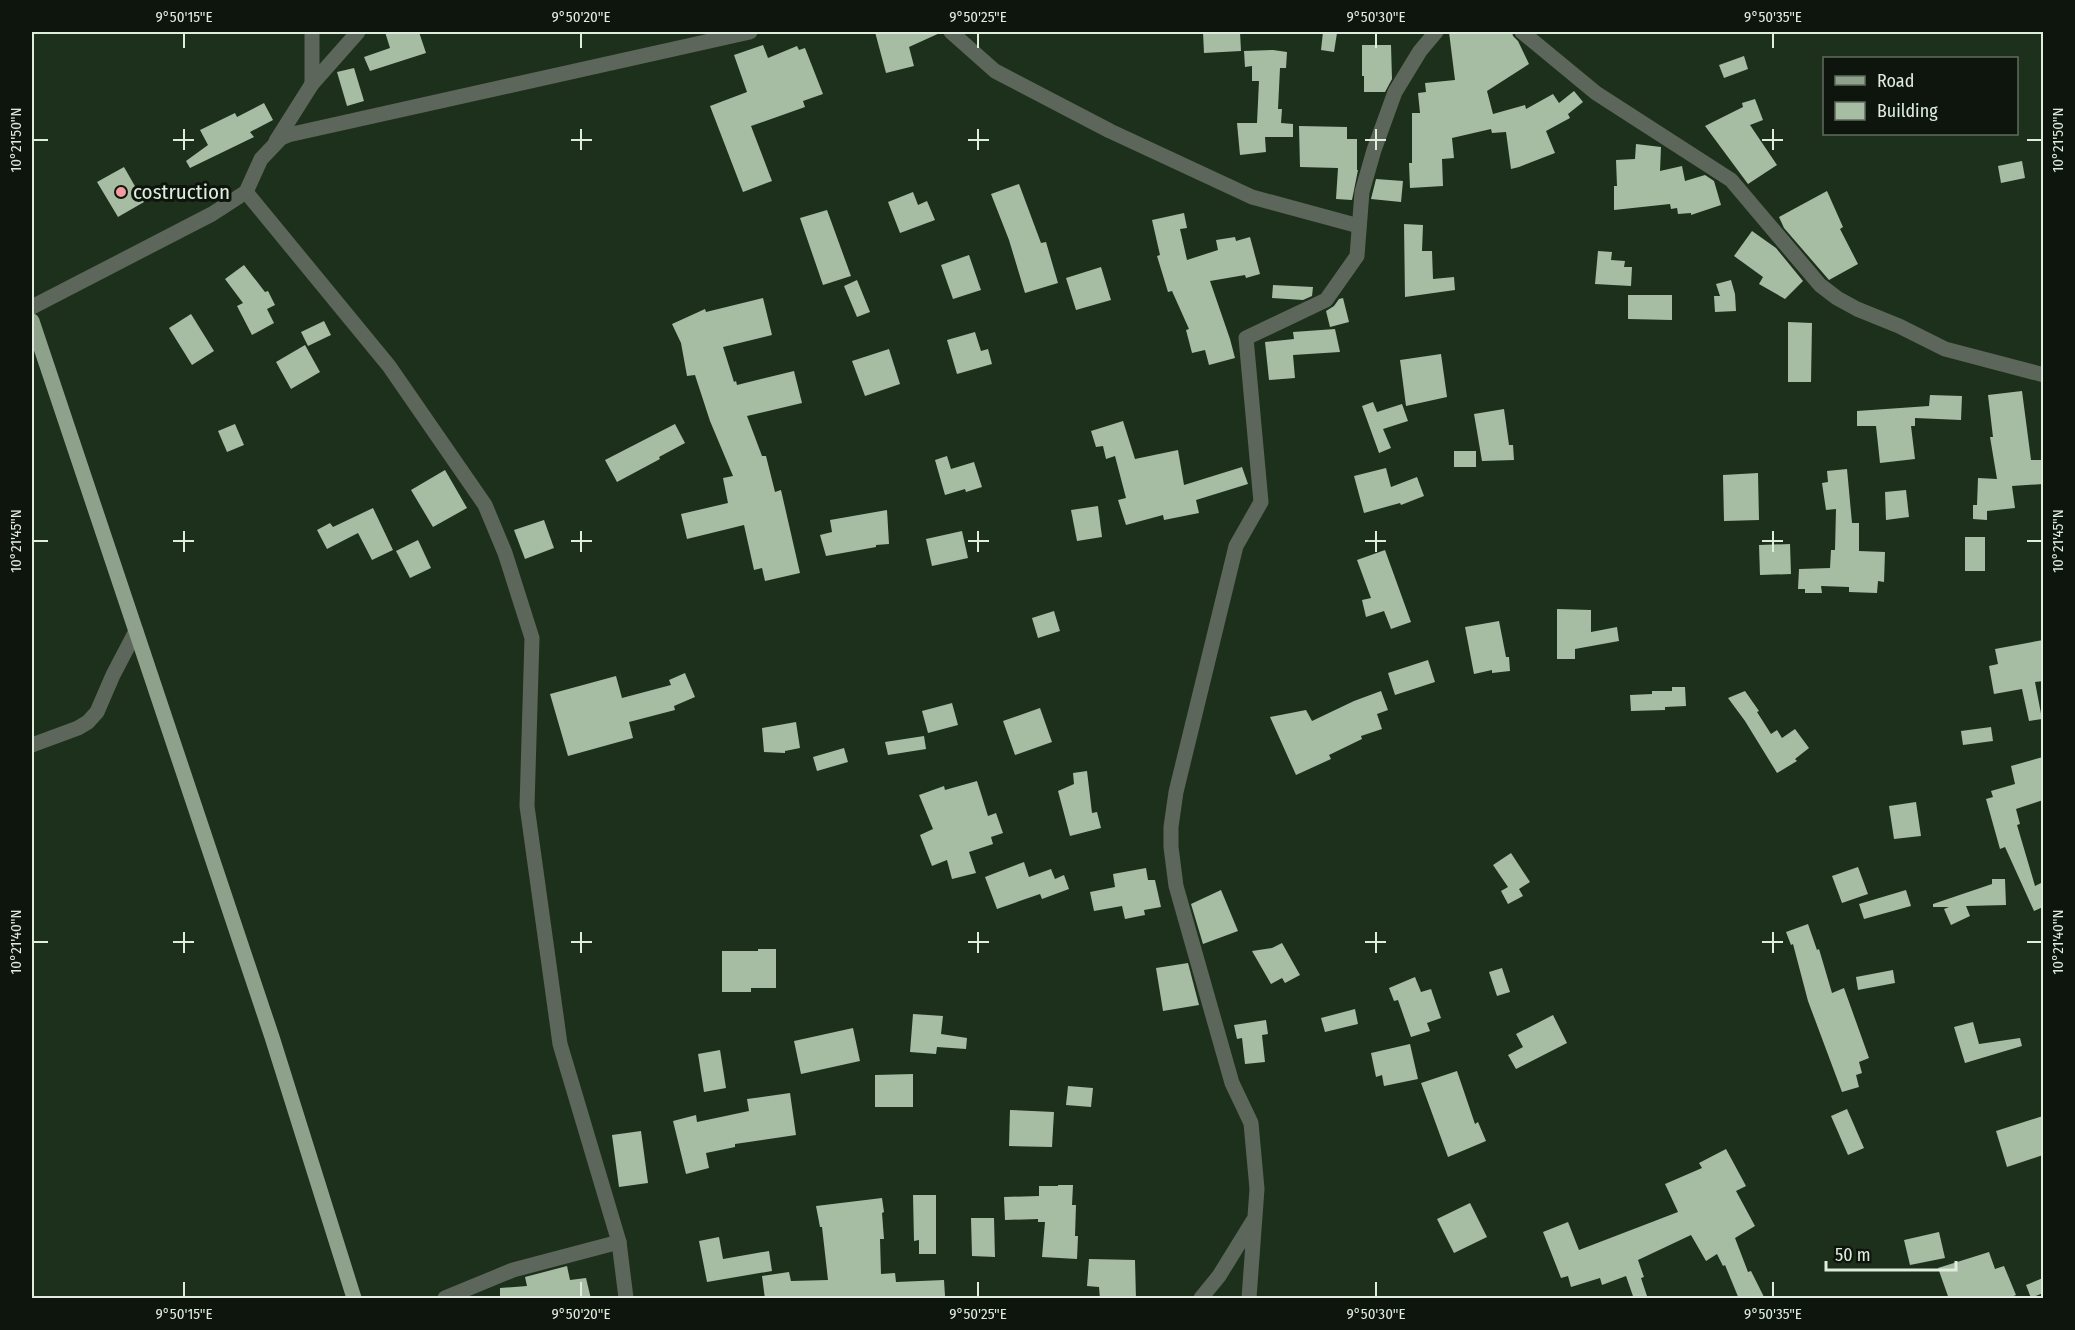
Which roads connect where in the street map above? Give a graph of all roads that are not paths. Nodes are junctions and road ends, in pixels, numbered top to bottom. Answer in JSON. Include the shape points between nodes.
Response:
{"nodes":[{"id":1,"x":312,"y":32,"type":"edge"},
{"id":2,"x":358,"y":32,"type":"edge"},
{"id":3,"x":750,"y":32,"type":"edge"},
{"id":4,"x":951,"y":32,"type":"edge"},
{"id":5,"x":1437,"y":32,"type":"edge"},
{"id":6,"x":1522,"y":32,"type":"edge"},
{"id":7,"x":312,"y":84,"type":"junction"},
{"id":8,"x":271,"y":148,"type":"junction"},
{"id":9,"x":246,"y":192,"type":"junction"},
{"id":10,"x":1359,"y":226,"type":"junction"},
{"id":11,"x":32,"y":308,"type":"edge"},
{"id":12,"x":32,"y":321,"type":"edge"},
{"id":13,"x":2043,"y":375,"type":"edge"},
{"id":14,"x":136,"y":631,"type":"junction"},
{"id":15,"x":32,"y":745,"type":"edge"},
{"id":16,"x":1255,"y":1218,"type":"junction"},
{"id":17,"x":619,"y":1242,"type":"junction"},
{"id":18,"x":354,"y":1299,"type":"edge"},
{"id":19,"x":445,"y":1299,"type":"edge"},
{"id":20,"x":626,"y":1299,"type":"edge"},
{"id":21,"x":1202,"y":1299,"type":"edge"},
{"id":22,"x":1249,"y":1299,"type":"edge"}],
"edges":[{"from":1,"to":7,"type":"street"},
{"from":2,"to":7,"type":"street"},
{"from":3,"to":8,"type":"street","via":[[288,135]]},
{"from":4,"to":10,"type":"street","via":[[995,71],[1110,131],[1252,197]]},
{"from":5,"to":10,"type":"street","via":[[1420,51],[1395,92],[1362,192]]},
{"from":6,"to":13,"type":"street","via":[[1596,93],[1731,180],[1820,285],[1837,298],[1945,349]]},
{"from":7,"to":8,"type":"street"},
{"from":8,"to":9,"type":"street","via":[[261,159]]},
{"from":9,"to":11,"type":"street","via":[[212,214]]},
{"from":9,"to":17,"type":"street","via":[[389,366],[485,505],[505,553],[532,638],[527,806],[560,1044]]},
{"from":10,"to":16,"type":"street","via":[[1357,256],[1326,300],[1246,338],[1261,502],[1236,546],[1176,792],[1171,827],[1176,886],[1232,1083],[1251,1123],[1257,1189]]},
{"from":12,"to":14,"type":"main road"},
{"from":14,"to":15,"type":"street","via":[[97,712],[78,728]]},
{"from":14,"to":18,"type":"main road","via":[[272,1037]]},
{"from":16,"to":21,"type":"street"},
{"from":16,"to":22,"type":"street"},
{"from":17,"to":19,"type":"street","via":[[513,1270]]},
{"from":17,"to":20,"type":"street"}]}
